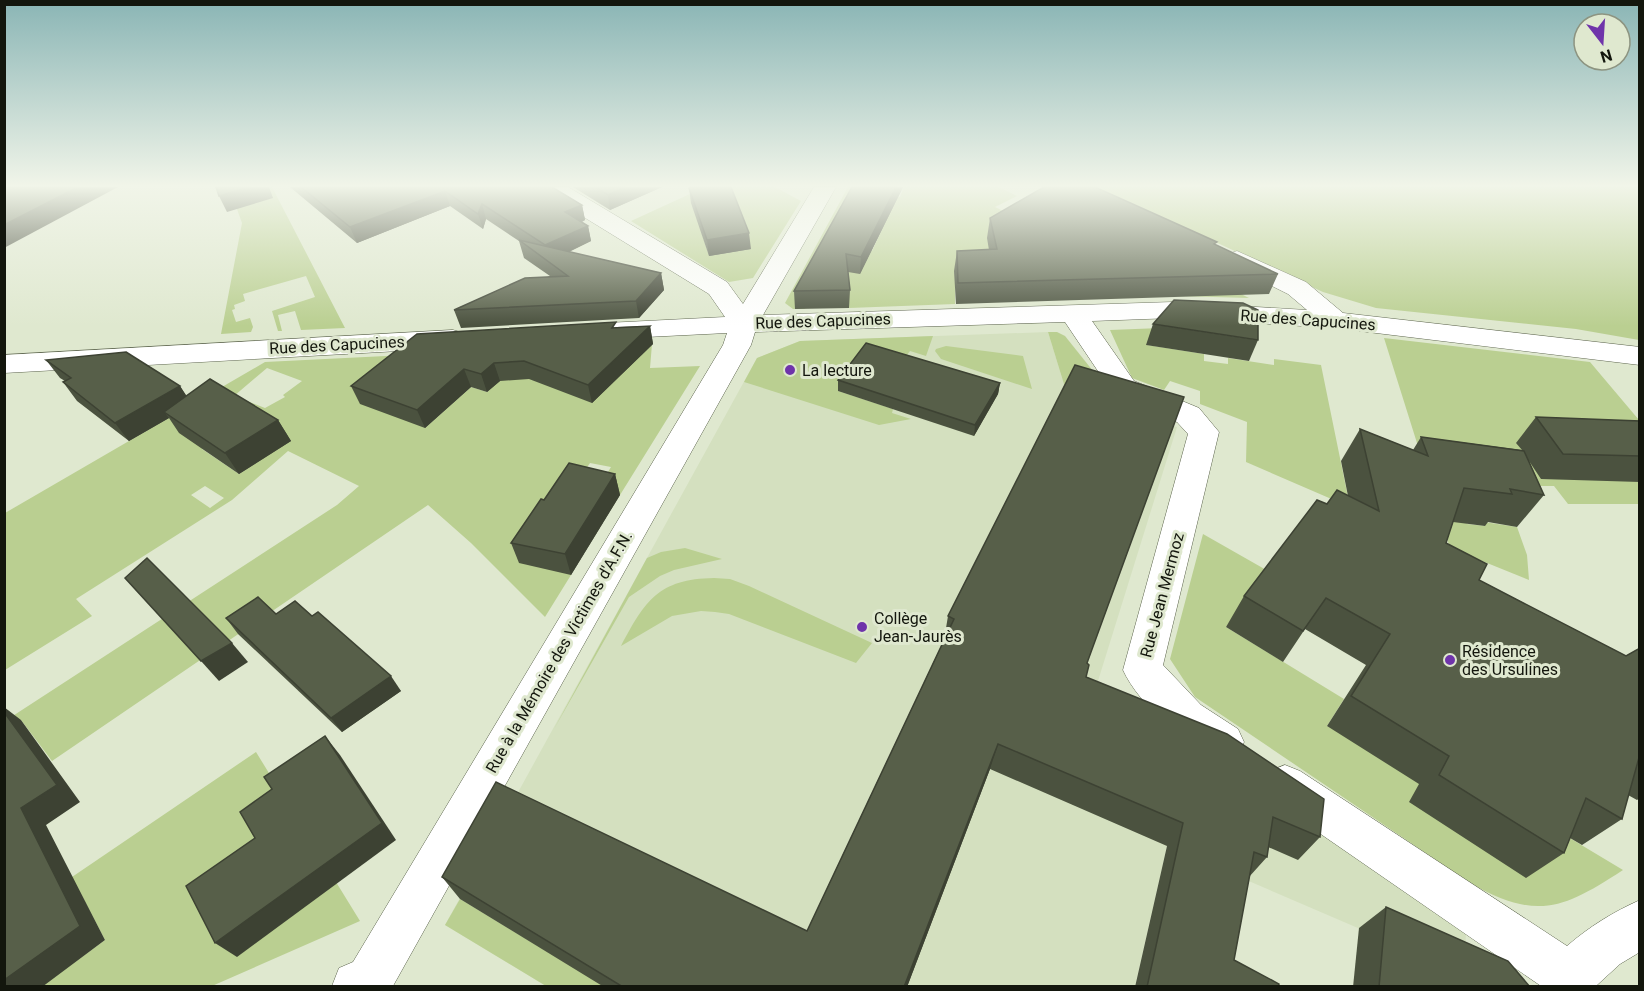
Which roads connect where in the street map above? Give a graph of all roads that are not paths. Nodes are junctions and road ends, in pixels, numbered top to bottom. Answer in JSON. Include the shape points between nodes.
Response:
{"nodes":[{"id":1,"x":627,"y":233,"type":"edge"},
{"id":2,"x":798,"y":233,"type":"edge"},
{"id":3,"x":1216,"y":250,"type":"edge"},
{"id":4,"x":1073,"y":313,"type":"junction"},
{"id":5,"x":1335,"y":320,"type":"junction"},
{"id":6,"x":744,"y":324,"type":"junction"},
{"id":7,"x":585,"y":332,"type":"edge"},
{"id":8,"x":479,"y":337,"type":"edge"},
{"id":9,"x":1640,"y":356,"type":"edge"},
{"id":10,"x":4,"y":364,"type":"edge"},
{"id":11,"x":1640,"y":924,"type":"edge"},
{"id":12,"x":1570,"y":982,"type":"edge"},
{"id":13,"x":369,"y":984,"type":"edge"}],
"edges":[{"from":1,"to":6,"type":"street","via":[[718,288]]},
{"from":2,"to":6,"type":"street","name":"Rue à la Mémoire des Victimes d'A.F.N."},
{"from":3,"to":5,"type":"street","via":[[1297,288]]},
{"from":4,"to":5,"type":"street","name":"Rue des Capucines","via":[[1173,310]]},
{"from":4,"to":6,"type":"street","name":"Rue des Capucines"},
{"from":4,"to":12,"type":"street","name":"Rue Jean Mermoz","via":[[1124,388],[1188,415],[1204,432],[1142,670],[1187,718]]},
{"from":5,"to":9,"type":"street","name":"Rue des Capucines"},
{"from":6,"to":7,"type":"street","name":"Rue des Capucines"},
{"from":6,"to":13,"type":"street","name":"Rue à la Mémoire des Victimes d'A.F.N.","via":[[737,345]]},
{"from":8,"to":10,"type":"street","name":"Rue des Capucines"},
{"from":11,"to":12,"type":"street","via":[[1603,947]]}]}
